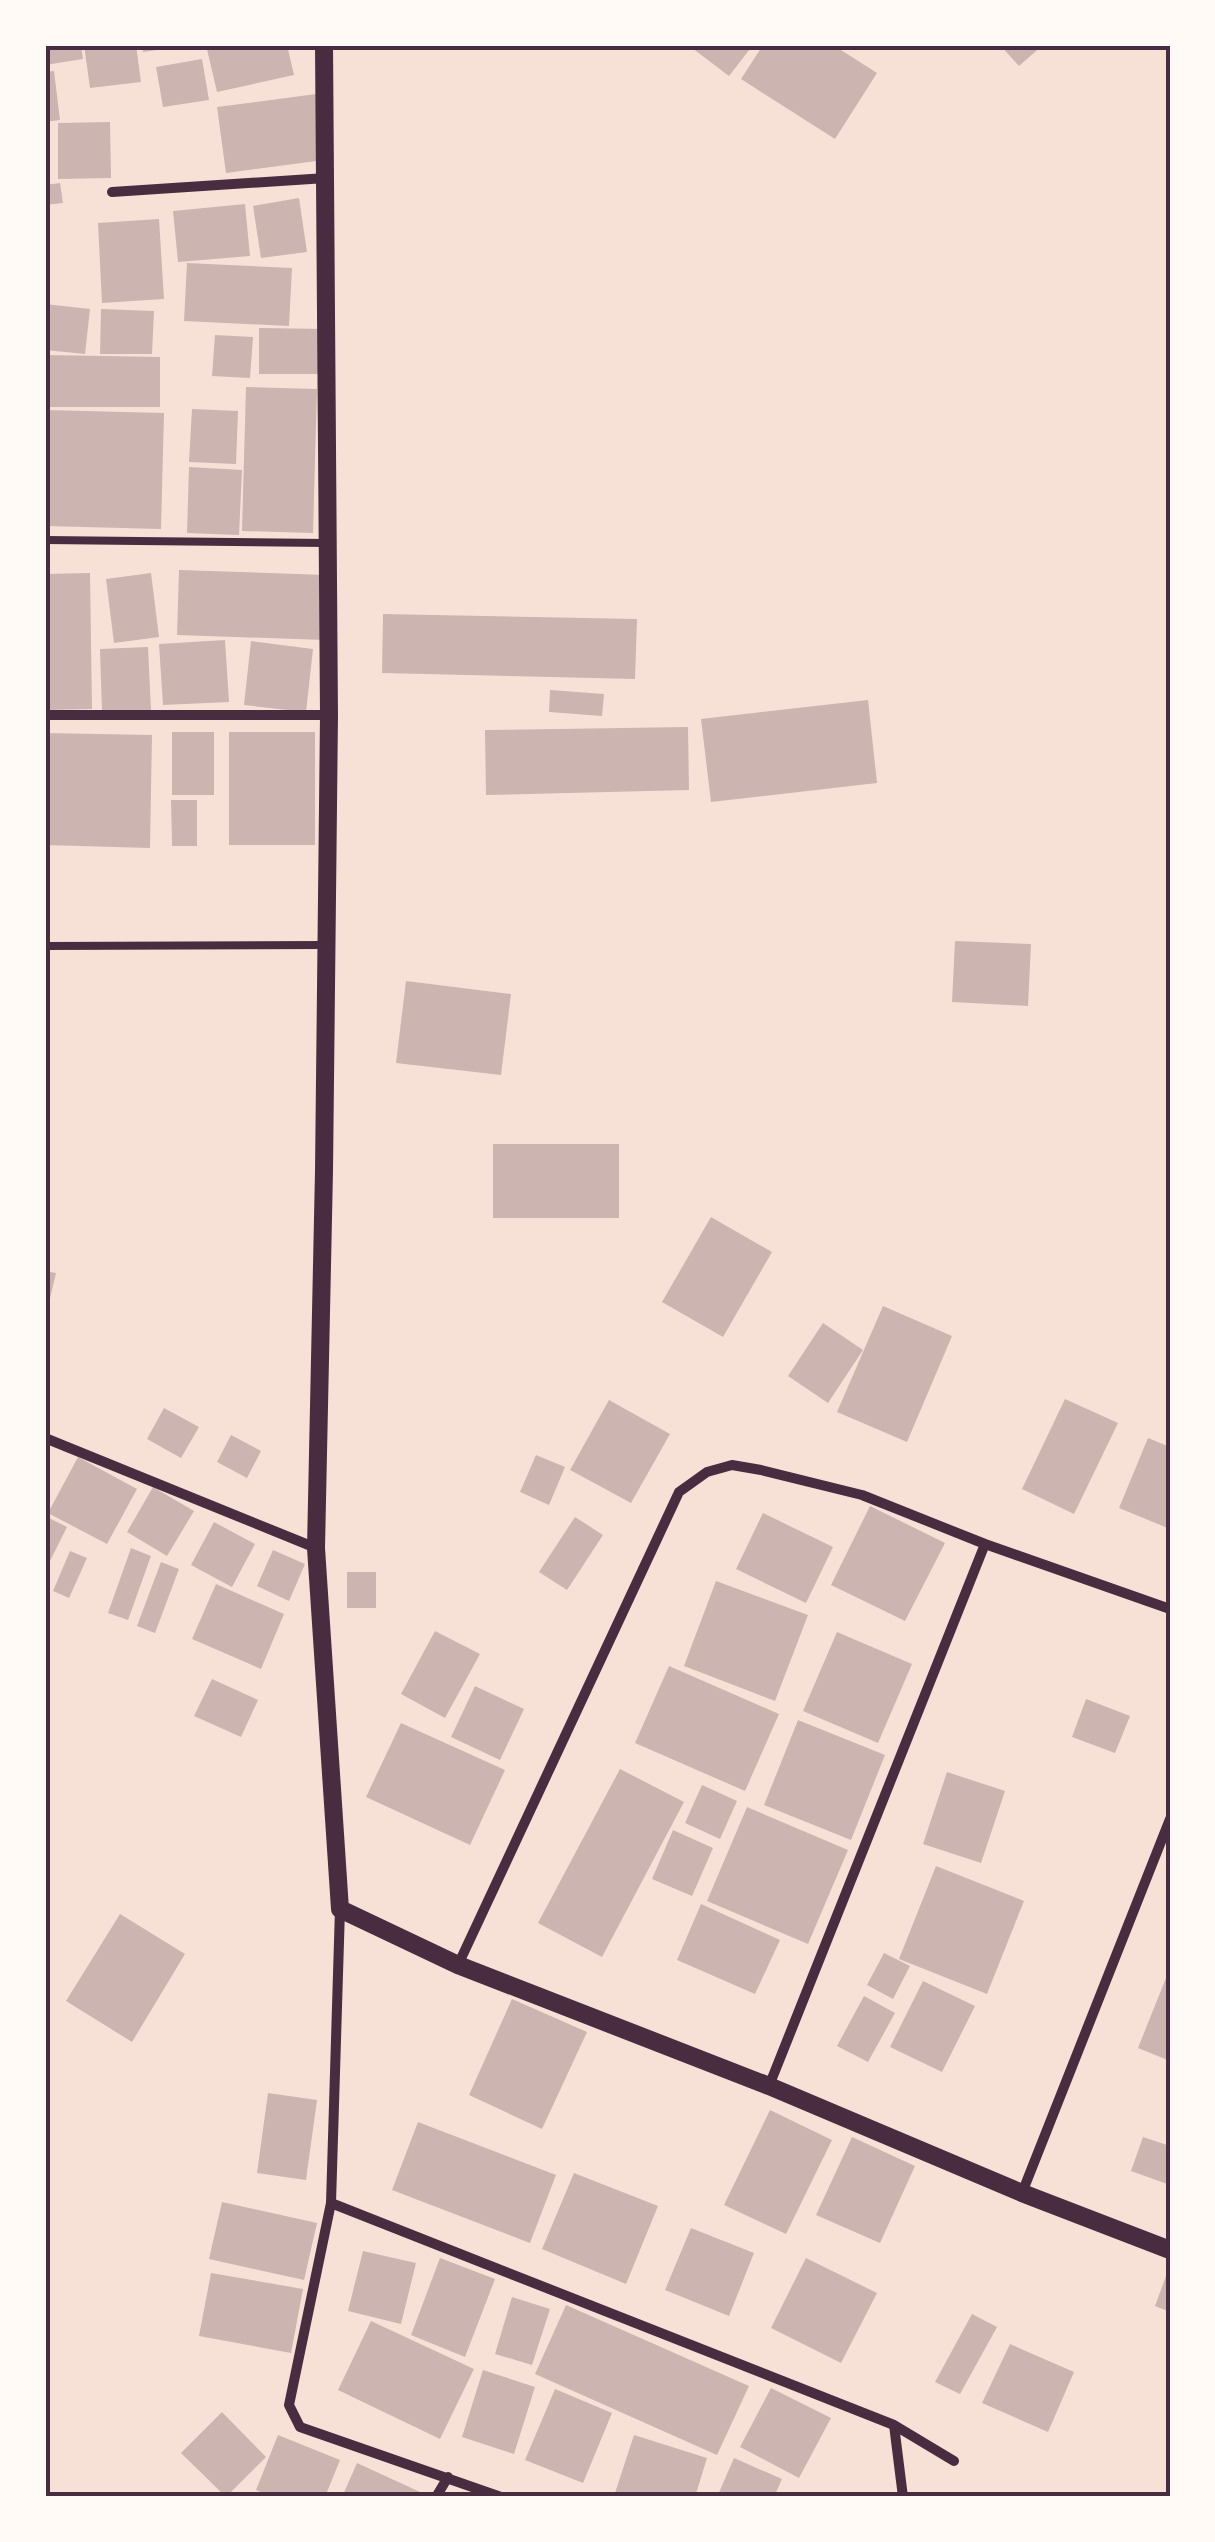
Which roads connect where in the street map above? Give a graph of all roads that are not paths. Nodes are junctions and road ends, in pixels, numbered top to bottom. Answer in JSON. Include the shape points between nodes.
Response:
{"nodes":[{"id":1,"x":324,"y":45,"type":"edge"},
{"id":2,"x":326,"y":178,"type":"junction"},
{"id":3,"x":112,"y":192,"type":"dead end"},
{"id":4,"x":45,"y":540,"type":"edge"},
{"id":5,"x":326,"y":543,"type":"junction"},
{"id":6,"x":45,"y":715,"type":"edge"},
{"id":7,"x":328,"y":715,"type":"junction"},
{"id":8,"x":326,"y":945,"type":"junction"},
{"id":9,"x":45,"y":946,"type":"edge"},
{"id":10,"x":45,"y":1438,"type":"edge"},
{"id":11,"x":984,"y":1544,"type":"junction"},
{"id":12,"x":316,"y":1548,"type":"junction"},
{"id":13,"x":1170,"y":1610,"type":"edge"},
{"id":14,"x":1170,"y":1818,"type":"edge"},
{"id":15,"x":340,"y":1909,"type":"junction"},
{"id":16,"x":458,"y":1965,"type":"junction"},
{"id":17,"x":769,"y":2086,"type":"junction"},
{"id":18,"x":1022,"y":2193,"type":"junction"},
{"id":19,"x":331,"y":2202,"type":"junction"},
{"id":20,"x":1170,"y":2250,"type":"edge"},
{"id":21,"x":894,"y":2424,"type":"junction"},
{"id":22,"x":954,"y":2461,"type":"dead end"},
{"id":23,"x":448,"y":2477,"type":"junction"},
{"id":24,"x":436,"y":2497,"type":"edge"},
{"id":25,"x":501,"y":2497,"type":"edge"},
{"id":26,"x":903,"y":2497,"type":"edge"}],
"edges":[{"from":1,"to":2,"type":"street"},
{"from":2,"to":3,"type":"street"},
{"from":2,"to":5,"type":"street"},
{"from":4,"to":5,"type":"lane"},
{"from":5,"to":7,"type":"street"},
{"from":6,"to":7,"type":"street"},
{"from":7,"to":8,"type":"street"},
{"from":8,"to":9,"type":"lane"},
{"from":8,"to":12,"type":"street"},
{"from":10,"to":12,"type":"street"},
{"from":11,"to":13,"type":"street"},
{"from":11,"to":16,"type":"street","via":[[862,1495],[732,1465],[707,1472],[679,1492]]},
{"from":11,"to":17,"type":"street"},
{"from":12,"to":15,"type":"street"},
{"from":14,"to":18,"type":"street"},
{"from":15,"to":16,"type":"street"},
{"from":15,"to":19,"type":"street"},
{"from":16,"to":17,"type":"street"},
{"from":17,"to":18,"type":"street"},
{"from":18,"to":20,"type":"street"},
{"from":19,"to":21,"type":"street"},
{"from":19,"to":23,"type":"street","via":[[291,2387],[292,2417],[300,2427]]},
{"from":21,"to":22,"type":"street"},
{"from":21,"to":26,"type":"street"},
{"from":23,"to":24,"type":"street"},
{"from":23,"to":25,"type":"street"}]}
